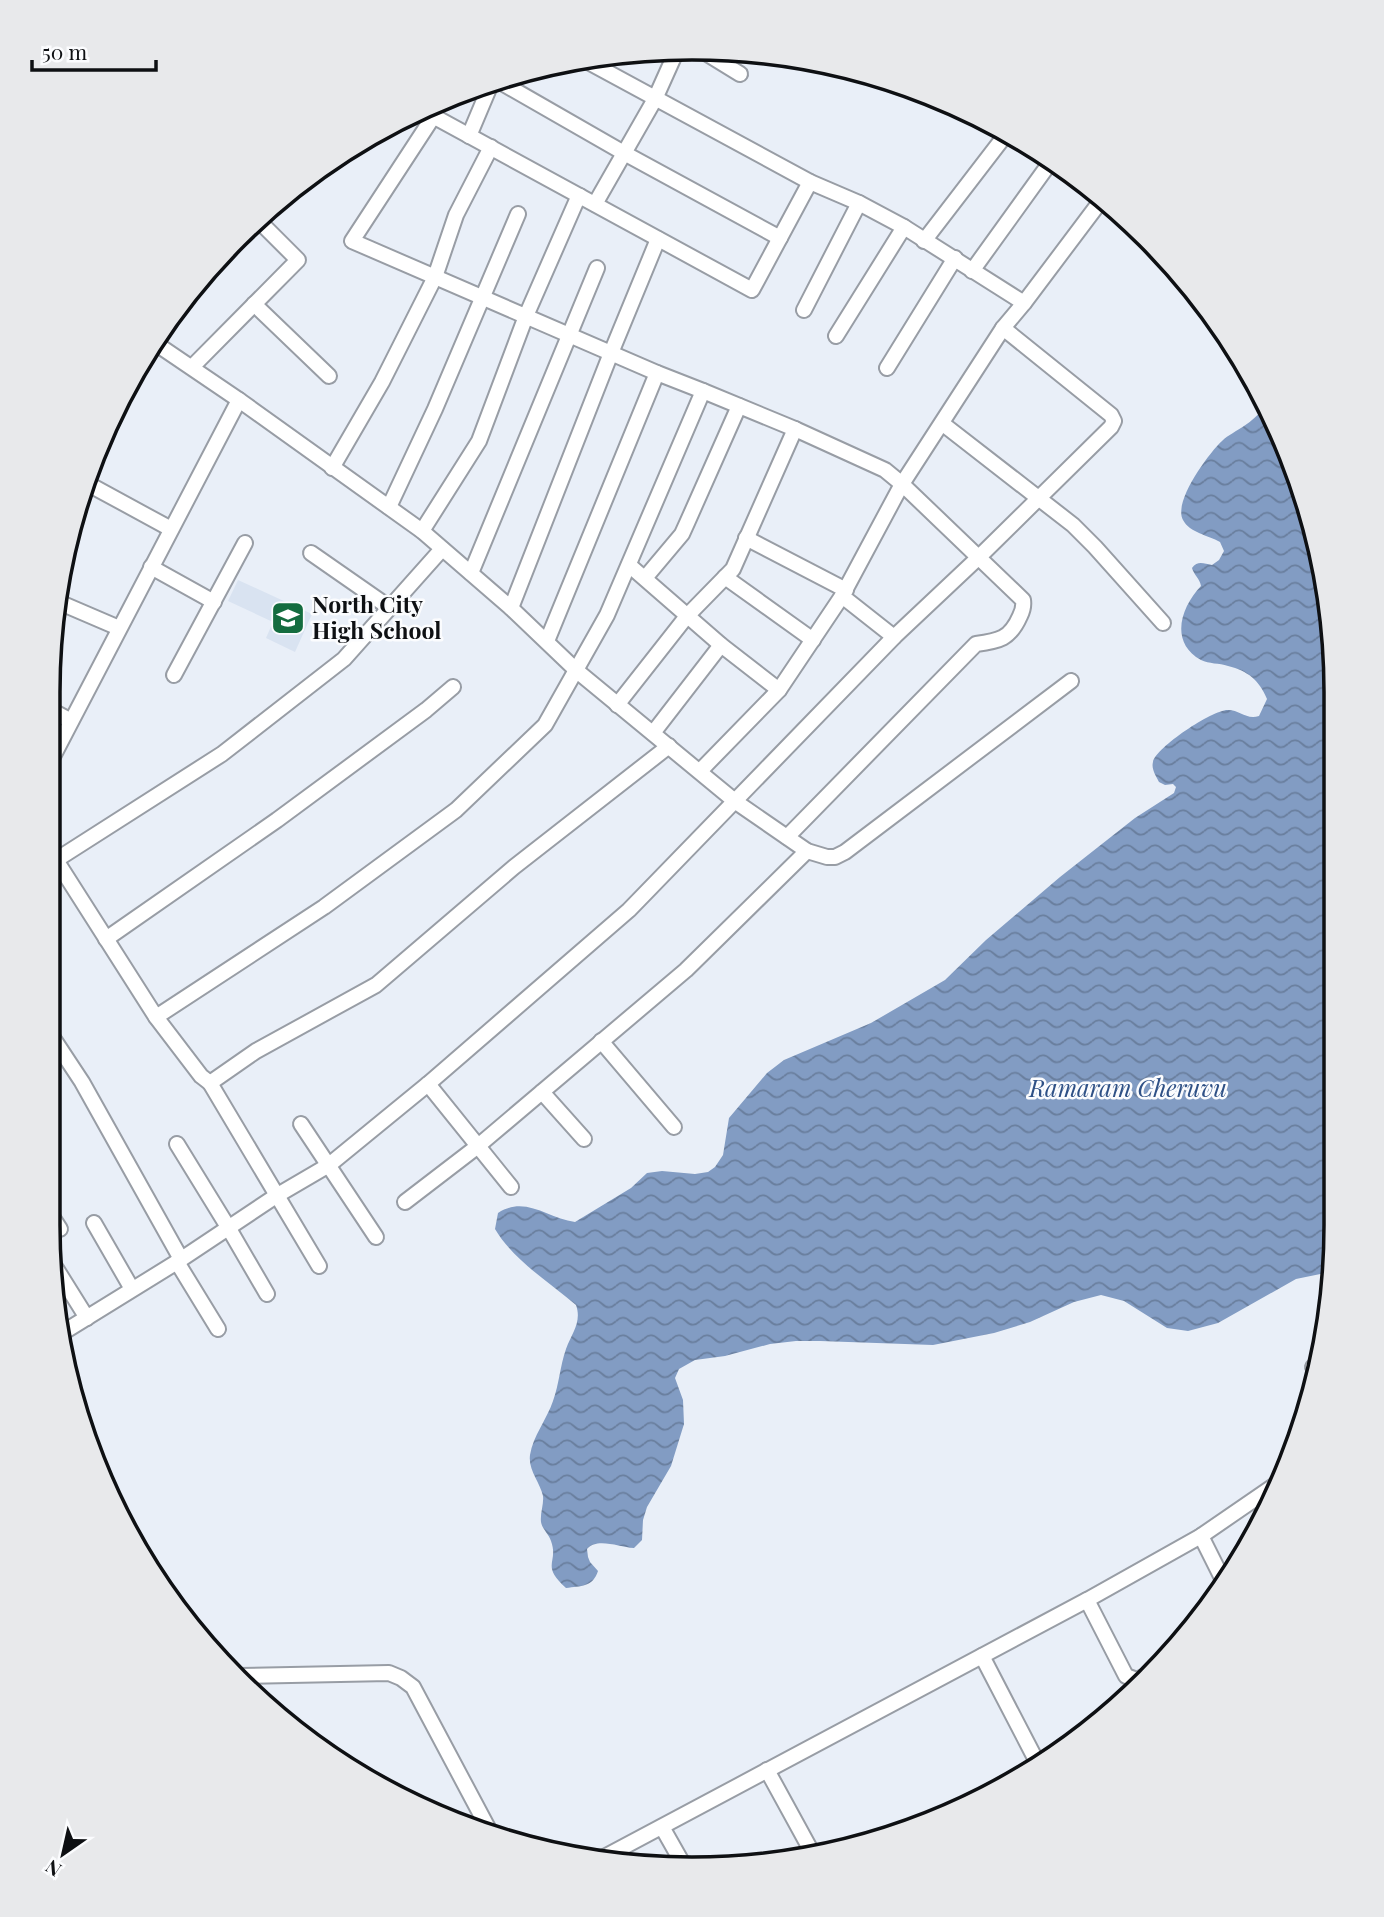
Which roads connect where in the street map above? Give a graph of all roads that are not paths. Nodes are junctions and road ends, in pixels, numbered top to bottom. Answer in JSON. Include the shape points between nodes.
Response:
{"nodes":[{"id":1,"x":673,"y":60,"type":"edge"},
{"id":2,"x":718,"y":61,"type":"edge"},
{"id":3,"x":599,"y":67,"type":"edge"},
{"id":4,"x":740,"y":74,"type":"dead end"},
{"id":5,"x":508,"y":87,"type":"edge"},
{"id":6,"x":488,"y":94,"type":"edge"},
{"id":7,"x":655,"y":99,"type":"junction"},
{"id":8,"x":432,"y":116,"type":"edge"},
{"id":9,"x":423,"y":120,"type":"edge"},
{"id":10,"x":469,"y":136,"type":"junction"},
{"id":11,"x":1001,"y":140,"type":"edge"},
{"id":12,"x":491,"y":147,"type":"junction"},
{"id":13,"x":624,"y":153,"type":"junction"},
{"id":14,"x":1046,"y":168,"type":"edge"},
{"id":15,"x":810,"y":182,"type":"junction"},
{"id":16,"x":580,"y":196,"type":"junction"},
{"id":17,"x":859,"y":203,"type":"junction"},
{"id":18,"x":595,"y":204,"type":"junction"},
{"id":19,"x":1097,"y":206,"type":"edge"},
{"id":20,"x":518,"y":214,"type":"dead end"},
{"id":21,"x":264,"y":226,"type":"edge"},
{"id":22,"x":904,"y":227,"type":"junction"},
{"id":23,"x":780,"y":238,"type":"junction"},
{"id":24,"x":658,"y":239,"type":"junction"},
{"id":25,"x":924,"y":241,"type":"junction"},
{"id":26,"x":955,"y":258,"type":"junction"},
{"id":27,"x":597,"y":268,"type":"dead end"},
{"id":28,"x":972,"y":271,"type":"junction"},
{"id":29,"x":435,"y":277,"type":"junction"},
{"id":30,"x":482,"y":298,"type":"junction"},
{"id":31,"x":1024,"y":303,"type":"junction"},
{"id":32,"x":254,"y":304,"type":"junction"},
{"id":33,"x":804,"y":310,"type":"dead end"},
{"id":34,"x":526,"y":316,"type":"junction"},
{"id":35,"x":1003,"y":328,"type":"junction"},
{"id":36,"x":569,"y":336,"type":"junction"},
{"id":37,"x":836,"y":336,"type":"dead end"},
{"id":38,"x":162,"y":348,"type":"edge"},
{"id":39,"x":611,"y":354,"type":"junction"},
{"id":40,"x":192,"y":368,"type":"junction"},
{"id":41,"x":887,"y":368,"type":"dead end"},
{"id":42,"x":657,"y":373,"type":"junction"},
{"id":43,"x":329,"y":376,"type":"dead end"},
{"id":44,"x":703,"y":391,"type":"junction"},
{"id":45,"x":239,"y":400,"type":"junction"},
{"id":46,"x":739,"y":406,"type":"junction"},
{"id":47,"x":943,"y":424,"type":"junction"},
{"id":48,"x":795,"y":429,"type":"junction"},
{"id":49,"x":332,"y":468,"type":"junction"},
{"id":50,"x":902,"y":484,"type":"junction"},
{"id":51,"x":94,"y":487,"type":"edge"},
{"id":52,"x":1038,"y":500,"type":"junction"},
{"id":53,"x":389,"y":508,"type":"junction"},
{"id":54,"x":171,"y":529,"type":"junction"},
{"id":55,"x":422,"y":531,"type":"junction"},
{"id":56,"x":746,"y":538,"type":"junction"},
{"id":57,"x":245,"y":543,"type":"dead end"},
{"id":58,"x":442,"y":549,"type":"junction"},
{"id":59,"x":311,"y":553,"type":"dead end"},
{"id":60,"x":979,"y":557,"type":"junction"},
{"id":61,"x":629,"y":565,"type":"junction"},
{"id":62,"x":151,"y":567,"type":"junction"},
{"id":63,"x":471,"y":572,"type":"junction"},
{"id":64,"x":725,"y":577,"type":"junction"},
{"id":65,"x":645,"y":578,"type":"junction"},
{"id":66,"x":844,"y":593,"type":"junction"},
{"id":67,"x":214,"y":602,"type":"junction"},
{"id":68,"x":66,"y":605,"type":"edge"},
{"id":69,"x":390,"y":608,"type":"junction"},
{"id":70,"x":511,"y":608,"type":"junction"},
{"id":71,"x":687,"y":616,"type":"junction"},
{"id":72,"x":1163,"y":623,"type":"dead end"},
{"id":73,"x":119,"y":628,"type":"junction"},
{"id":74,"x":894,"y":637,"type":"junction"},
{"id":75,"x":813,"y":640,"type":"junction"},
{"id":76,"x":547,"y":641,"type":"junction"},
{"id":77,"x":721,"y":645,"type":"junction"},
{"id":78,"x":577,"y":671,"type":"junction"},
{"id":79,"x":174,"y":675,"type":"dead end"},
{"id":80,"x":1071,"y":681,"type":"dead end"},
{"id":81,"x":453,"y":687,"type":"dead end"},
{"id":82,"x":779,"y":690,"type":"junction"},
{"id":83,"x":617,"y":705,"type":"junction"},
{"id":84,"x":60,"y":715,"type":"edge"},
{"id":85,"x":71,"y":721,"type":"junction"},
{"id":86,"x":653,"y":733,"type":"junction"},
{"id":87,"x":60,"y":743,"type":"edge"},
{"id":88,"x":669,"y":746,"type":"junction"},
{"id":89,"x":700,"y":771,"type":"junction"},
{"id":90,"x":736,"y":802,"type":"junction"},
{"id":91,"x":787,"y":837,"type":"junction"},
{"id":92,"x":60,"y":850,"type":"edge"},
{"id":93,"x":807,"y":850,"type":"junction"},
{"id":94,"x":60,"y":869,"type":"edge"},
{"id":95,"x":106,"y":939,"type":"junction"},
{"id":96,"x":156,"y":1017,"type":"junction"},
{"id":97,"x":601,"y":1041,"type":"junction"},
{"id":98,"x":60,"y":1049,"type":"edge"},
{"id":99,"x":210,"y":1083,"type":"junction"},
{"id":100,"x":428,"y":1084,"type":"junction"},
{"id":101,"x":542,"y":1092,"type":"junction"},
{"id":102,"x":301,"y":1124,"type":"dead end"},
{"id":103,"x":674,"y":1127,"type":"dead end"},
{"id":104,"x":584,"y":1139,"type":"dead end"},
{"id":105,"x":177,"y":1144,"type":"dead end"},
{"id":106,"x":478,"y":1146,"type":"junction"},
{"id":107,"x":328,"y":1165,"type":"junction"},
{"id":108,"x":511,"y":1188,"type":"dead end"},
{"id":109,"x":276,"y":1196,"type":"junction"},
{"id":110,"x":405,"y":1202,"type":"dead end"},
{"id":111,"x":94,"y":1223,"type":"dead end"},
{"id":112,"x":228,"y":1227,"type":"junction"},
{"id":113,"x":376,"y":1237,"type":"dead end"},
{"id":114,"x":179,"y":1260,"type":"junction"},
{"id":115,"x":319,"y":1266,"type":"dead end"},
{"id":116,"x":62,"y":1279,"type":"edge"},
{"id":117,"x":132,"y":1289,"type":"junction"},
{"id":118,"x":267,"y":1294,"type":"dead end"},
{"id":119,"x":86,"y":1318,"type":"junction"},
{"id":120,"x":69,"y":1329,"type":"edge"},
{"id":121,"x":218,"y":1329,"type":"dead end"},
{"id":122,"x":1265,"y":1492,"type":"edge"},
{"id":123,"x":1201,"y":1536,"type":"junction"},
{"id":124,"x":1219,"y":1574,"type":"edge"},
{"id":125,"x":1087,"y":1600,"type":"junction"},
{"id":126,"x":982,"y":1656,"type":"junction"},
{"id":127,"x":249,"y":1676,"type":"edge"},
{"id":128,"x":1132,"y":1679,"type":"edge"},
{"id":129,"x":1034,"y":1757,"type":"edge"},
{"id":130,"x":767,"y":1770,"type":"junction"},
{"id":131,"x":485,"y":1822,"type":"edge"},
{"id":132,"x":662,"y":1827,"type":"junction"},
{"id":133,"x":809,"y":1846,"type":"edge"},
{"id":134,"x":613,"y":1852,"type":"edge"},
{"id":135,"x":679,"y":1857,"type":"edge"}],
"edges":[{"from":1,"to":7,"type":"street"},
{"from":2,"to":4,"type":"street"},
{"from":3,"to":7,"type":"street"},
{"from":5,"to":13,"type":"street"},
{"from":6,"to":10,"type":"street"},
{"from":7,"to":13,"type":"street"},
{"from":7,"to":15,"type":"street"},
{"from":8,"to":10,"type":"street"},
{"from":9,"to":29,"type":"street","via":[[352,241]]},
{"from":10,"to":12,"type":"street"},
{"from":11,"to":25,"type":"street"},
{"from":12,"to":16,"type":"street"},
{"from":12,"to":29,"type":"street","via":[[456,215]]},
{"from":13,"to":18,"type":"street"},
{"from":13,"to":23,"type":"street"},
{"from":14,"to":28,"type":"street"},
{"from":15,"to":17,"type":"street"},
{"from":15,"to":23,"type":"street"},
{"from":16,"to":18,"type":"street"},
{"from":16,"to":34,"type":"street"},
{"from":17,"to":22,"type":"street"},
{"from":17,"to":33,"type":"street"},
{"from":18,"to":24,"type":"street"},
{"from":19,"to":31,"type":"street"},
{"from":20,"to":30,"type":"street"},
{"from":21,"to":32,"type":"street","via":[[298,260]]},
{"from":22,"to":25,"type":"street"},
{"from":22,"to":37,"type":"street"},
{"from":23,"to":24,"type":"street","via":[[752,290]]},
{"from":24,"to":39,"type":"street"},
{"from":25,"to":26,"type":"street"},
{"from":26,"to":28,"type":"street"},
{"from":26,"to":41,"type":"street"},
{"from":27,"to":36,"type":"street"},
{"from":28,"to":31,"type":"street"},
{"from":29,"to":30,"type":"street"},
{"from":29,"to":49,"type":"street"},
{"from":30,"to":34,"type":"street"},
{"from":30,"to":53,"type":"street"},
{"from":31,"to":35,"type":"street"},
{"from":32,"to":40,"type":"street"},
{"from":32,"to":43,"type":"street"},
{"from":34,"to":36,"type":"street"},
{"from":34,"to":55,"type":"street","via":[[479,441]]},
{"from":35,"to":47,"type":"street"},
{"from":35,"to":52,"type":"street","via":[[1114,421]]},
{"from":36,"to":39,"type":"street"},
{"from":36,"to":63,"type":"street"},
{"from":38,"to":40,"type":"street"},
{"from":39,"to":42,"type":"street"},
{"from":39,"to":70,"type":"street"},
{"from":40,"to":45,"type":"street"},
{"from":42,"to":44,"type":"street"},
{"from":42,"to":76,"type":"street"},
{"from":44,"to":46,"type":"street"},
{"from":44,"to":61,"type":"street"},
{"from":45,"to":49,"type":"street"},
{"from":45,"to":54,"type":"street"},
{"from":46,"to":48,"type":"street"},
{"from":46,"to":65,"type":"street","via":[[682,534]]},
{"from":47,"to":50,"type":"street"},
{"from":47,"to":52,"type":"street"},
{"from":48,"to":50,"type":"street","via":[[885,470]]},
{"from":48,"to":56,"type":"street"},
{"from":49,"to":53,"type":"street"},
{"from":50,"to":60,"type":"street"},
{"from":50,"to":66,"type":"street"},
{"from":51,"to":54,"type":"street"},
{"from":52,"to":60,"type":"street"},
{"from":52,"to":72,"type":"street","via":[[1073,525]]},
{"from":53,"to":55,"type":"street"},
{"from":54,"to":62,"type":"street"},
{"from":55,"to":58,"type":"street"},
{"from":56,"to":64,"type":"street"},
{"from":56,"to":66,"type":"street"},
{"from":57,"to":67,"type":"street"},
{"from":58,"to":63,"type":"street"},
{"from":58,"to":69,"type":"street"},
{"from":59,"to":69,"type":"street"},
{"from":60,"to":74,"type":"street"},
{"from":60,"to":91,"type":"street","via":[[1023,600],[1016,627],[996,641],[976,644]]},
{"from":61,"to":65,"type":"street"},
{"from":61,"to":78,"type":"street"},
{"from":62,"to":67,"type":"street"},
{"from":62,"to":73,"type":"street"},
{"from":63,"to":70,"type":"street"},
{"from":64,"to":71,"type":"street"},
{"from":64,"to":75,"type":"street"},
{"from":65,"to":71,"type":"street"},
{"from":66,"to":74,"type":"street"},
{"from":66,"to":75,"type":"street"},
{"from":67,"to":79,"type":"street"},
{"from":68,"to":73,"type":"street"},
{"from":69,"to":92,"type":"street","via":[[344,659],[222,754]]},
{"from":70,"to":76,"type":"street"},
{"from":71,"to":77,"type":"street"},
{"from":71,"to":83,"type":"street"},
{"from":73,"to":85,"type":"street"},
{"from":74,"to":90,"type":"street"},
{"from":75,"to":82,"type":"street"},
{"from":76,"to":78,"type":"street"},
{"from":77,"to":82,"type":"street"},
{"from":77,"to":86,"type":"street"},
{"from":78,"to":83,"type":"street"},
{"from":78,"to":96,"type":"street","via":[[545,725],[456,810],[324,907]]},
{"from":80,"to":93,"type":"street","via":[[845,852],[827,857]]},
{"from":81,"to":95,"type":"street","via":[[277,820]]},
{"from":82,"to":89,"type":"street"},
{"from":83,"to":86,"type":"street"},
{"from":84,"to":85,"type":"street"},
{"from":85,"to":87,"type":"street"},
{"from":86,"to":88,"type":"street"},
{"from":88,"to":89,"type":"street"},
{"from":88,"to":99,"type":"street","via":[[514,867],[376,985],[256,1051]]},
{"from":89,"to":90,"type":"street"},
{"from":90,"to":91,"type":"street"},
{"from":90,"to":100,"type":"street","via":[[629,910]]},
{"from":91,"to":93,"type":"street"},
{"from":93,"to":97,"type":"street","via":[[686,970]]},
{"from":94,"to":95,"type":"street"},
{"from":95,"to":96,"type":"street"},
{"from":96,"to":99,"type":"street"},
{"from":97,"to":101,"type":"street"},
{"from":97,"to":103,"type":"street"},
{"from":98,"to":114,"type":"street"},
{"from":99,"to":109,"type":"street"},
{"from":100,"to":106,"type":"street"},
{"from":100,"to":107,"type":"street"},
{"from":101,"to":104,"type":"street"},
{"from":101,"to":106,"type":"street"},
{"from":102,"to":107,"type":"street"},
{"from":105,"to":112,"type":"street"},
{"from":106,"to":108,"type":"street"},
{"from":106,"to":110,"type":"street"},
{"from":107,"to":109,"type":"street"},
{"from":107,"to":113,"type":"street"},
{"from":109,"to":112,"type":"street"},
{"from":109,"to":115,"type":"street"},
{"from":111,"to":117,"type":"street"},
{"from":112,"to":114,"type":"street"},
{"from":112,"to":118,"type":"street"},
{"from":114,"to":117,"type":"street"},
{"from":114,"to":121,"type":"street"},
{"from":116,"to":119,"type":"street"},
{"from":117,"to":119,"type":"street"},
{"from":119,"to":120,"type":"street"},
{"from":122,"to":123,"type":"street"},
{"from":123,"to":124,"type":"street"},
{"from":123,"to":125,"type":"street"},
{"from":125,"to":126,"type":"street"},
{"from":125,"to":128,"type":"street","via":[[1126,1676]]},
{"from":126,"to":129,"type":"street"},
{"from":126,"to":130,"type":"street"},
{"from":127,"to":131,"type":"street","via":[[389,1673],[401,1678],[413,1687]]},
{"from":130,"to":132,"type":"street"},
{"from":130,"to":133,"type":"street"},
{"from":132,"to":134,"type":"street"},
{"from":132,"to":135,"type":"street"}]}
